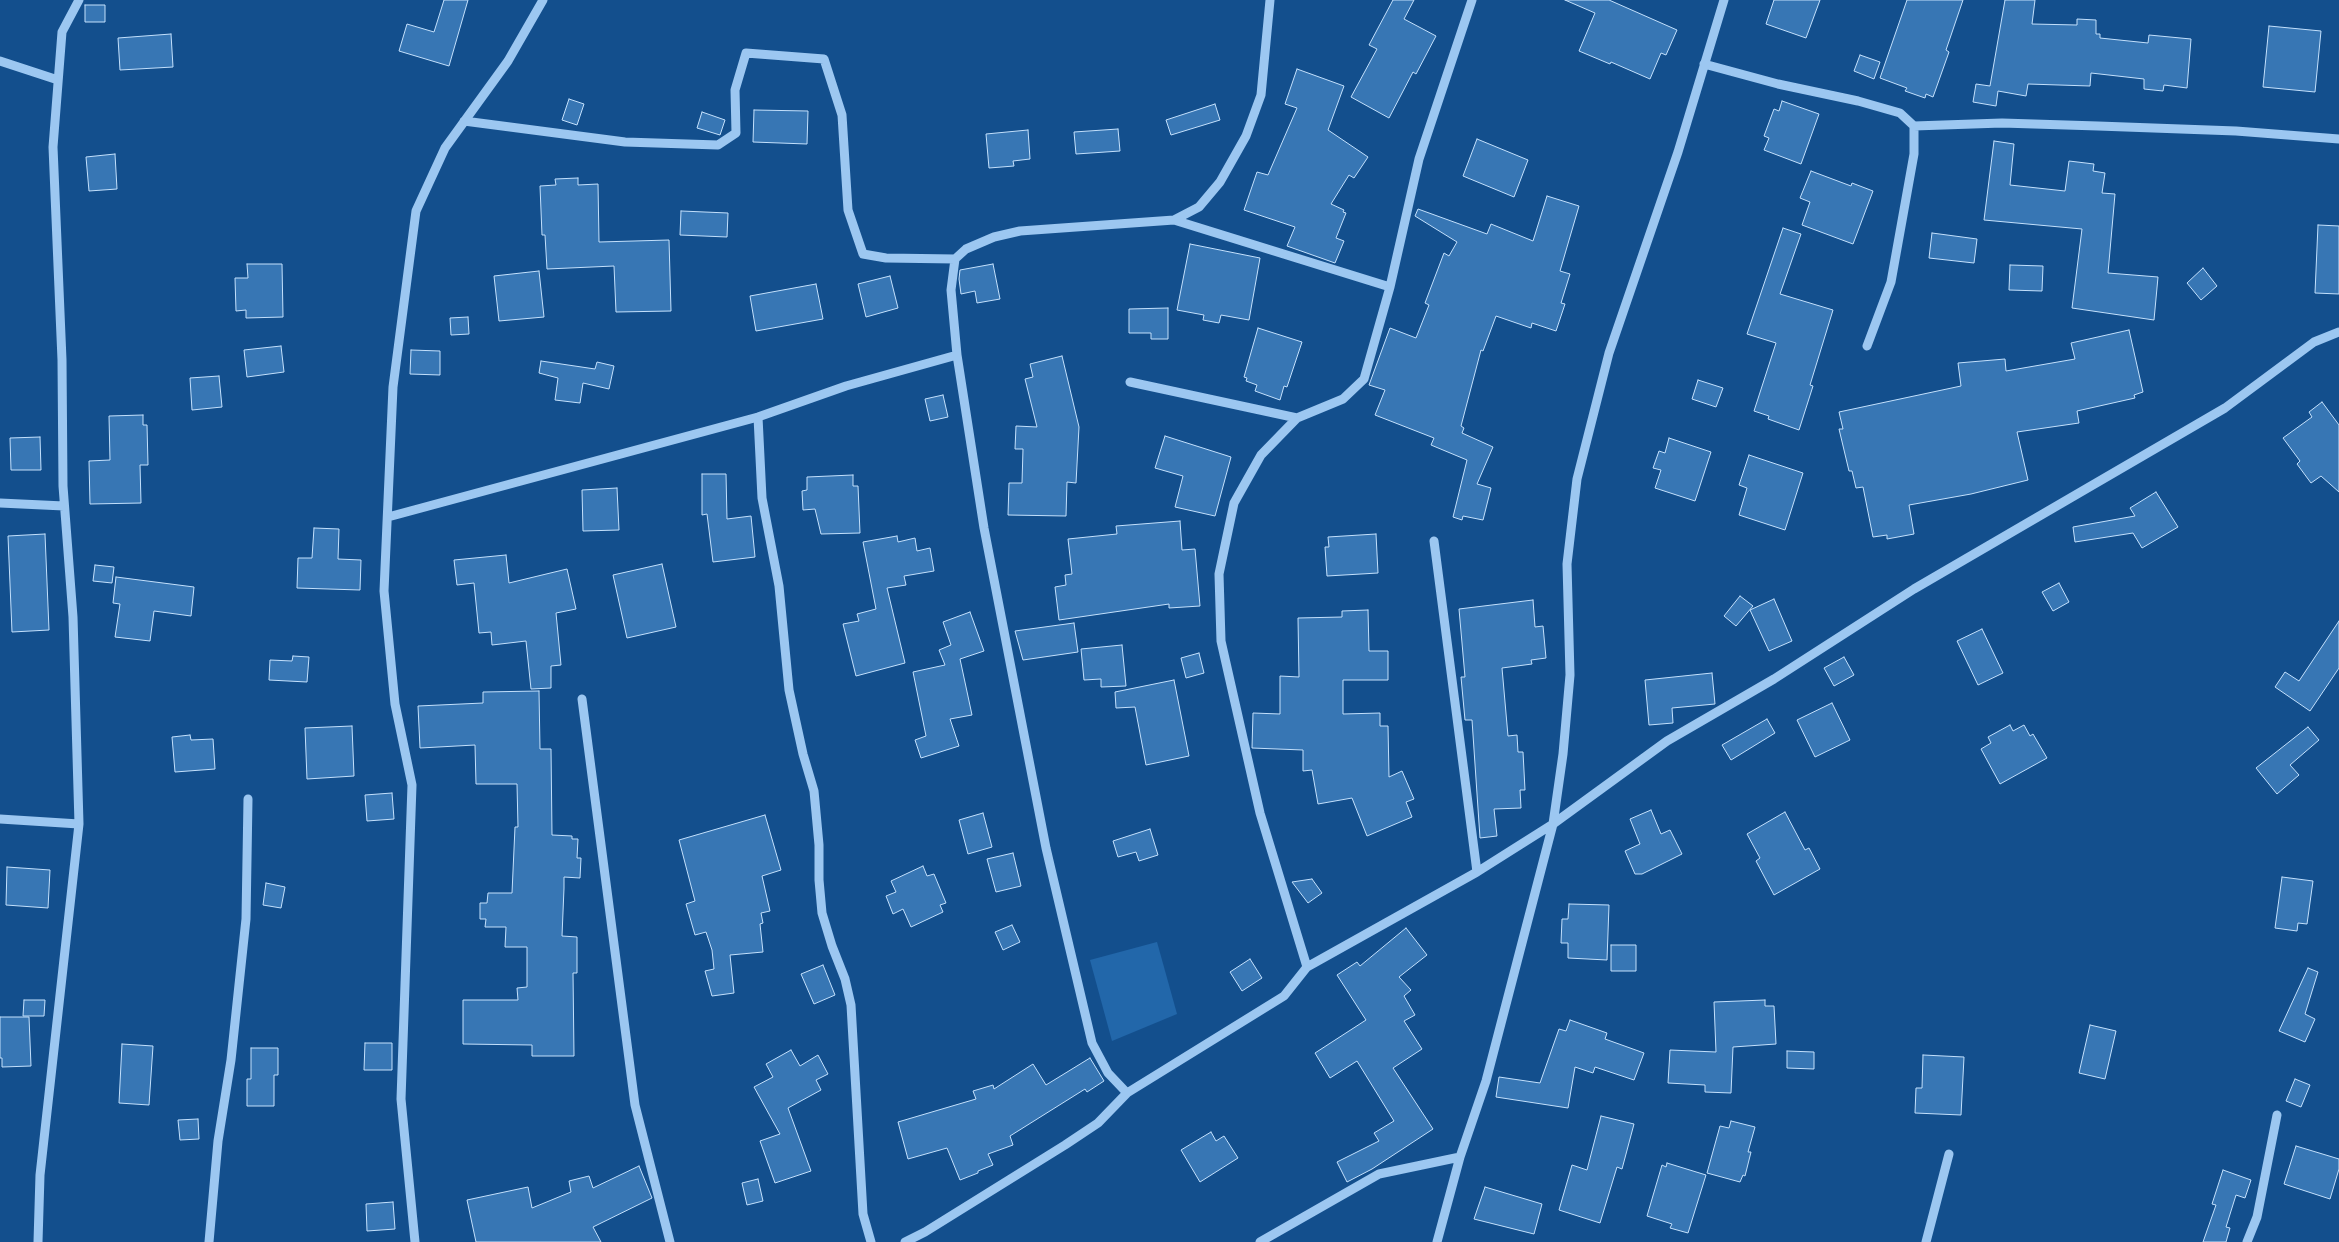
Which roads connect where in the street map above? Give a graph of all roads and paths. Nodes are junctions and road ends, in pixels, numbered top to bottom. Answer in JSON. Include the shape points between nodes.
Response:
{"nodes":[{"id":1,"x":79,"y":0,"type":"edge"},
{"id":2,"x":543,"y":0,"type":"edge"},
{"id":3,"x":1270,"y":0,"type":"edge"},
{"id":4,"x":1472,"y":0,"type":"edge"},
{"id":5,"x":1724,"y":0,"type":"edge"},
{"id":6,"x":0,"y":61,"type":"edge"},
{"id":7,"x":1704,"y":64,"type":"junction"},
{"id":8,"x":58,"y":80,"type":"junction"},
{"id":9,"x":464,"y":121,"type":"junction"},
{"id":10,"x":1914,"y":126,"type":"junction"},
{"id":11,"x":2339,"y":139,"type":"edge"},
{"id":12,"x":1174,"y":220,"type":"junction"},
{"id":13,"x":954,"y":259,"type":"junction"},
{"id":14,"x":1390,"y":286,"type":"junction"},
{"id":15,"x":2339,"y":332,"type":"edge"},
{"id":16,"x":1866,"y":346,"type":"dead end"},
{"id":17,"x":957,"y":356,"type":"junction"},
{"id":18,"x":1130,"y":382,"type":"dead end"},
{"id":19,"x":758,"y":418,"type":"junction"},
{"id":20,"x":1296,"y":418,"type":"junction"},
{"id":21,"x":0,"y":503,"type":"edge"},
{"id":22,"x":64,"y":506,"type":"junction"},
{"id":23,"x":388,"y":517,"type":"junction"},
{"id":24,"x":1434,"y":541,"type":"dead end"},
{"id":25,"x":582,"y":700,"type":"dead end"},
{"id":26,"x":248,"y":799,"type":"dead end"},
{"id":27,"x":0,"y":819,"type":"edge"},
{"id":28,"x":79,"y":824,"type":"junction"},
{"id":29,"x":1553,"y":824,"type":"junction"},
{"id":30,"x":1477,"y":872,"type":"junction"},
{"id":31,"x":1307,"y":968,"type":"junction"},
{"id":32,"x":1127,"y":1093,"type":"junction"},
{"id":33,"x":2277,"y":1115,"type":"dead end"},
{"id":34,"x":1949,"y":1154,"type":"dead end"},
{"id":35,"x":1460,"y":1157,"type":"junction"},
{"id":36,"x":38,"y":1242,"type":"edge"},
{"id":37,"x":209,"y":1242,"type":"edge"},
{"id":38,"x":415,"y":1242,"type":"edge"},
{"id":39,"x":670,"y":1242,"type":"edge"},
{"id":40,"x":870,"y":1242,"type":"edge"},
{"id":41,"x":904,"y":1242,"type":"edge"},
{"id":42,"x":1260,"y":1242,"type":"edge"},
{"id":43,"x":1437,"y":1242,"type":"edge"},
{"id":44,"x":1926,"y":1242,"type":"edge"},
{"id":45,"x":2247,"y":1242,"type":"edge"}],
"edges":[{"from":1,"to":8,"type":"street","via":[[62,32]]},
{"from":2,"to":9,"type":"street","via":[[508,61]]},
{"from":3,"to":12,"type":"street","via":[[1261,95],[1246,136],[1220,182],[1198,206]]},
{"from":4,"to":14,"type":"street","via":[[1419,160]]},
{"from":5,"to":7,"type":"street"},
{"from":6,"to":8,"type":"street"},
{"from":7,"to":10,"type":"street","via":[[1778,84],[1858,100],[1900,113]]},
{"from":7,"to":29,"type":"street","via":[[1678,152],[1609,354],[1577,479],[1567,564],[1570,675]]},
{"from":8,"to":22,"type":"street","via":[[53,147]]},
{"from":9,"to":13,"type":"street","via":[[625,142],[718,145],[736,133],[735,90],[746,53],[824,59],[842,115],[848,210],[863,254],[886,258]]},
{"from":9,"to":23,"type":"street","via":[[445,148],[416,211],[393,387]]},
{"from":10,"to":11,"type":"street","via":[[2079,126],[2236,131]]},
{"from":10,"to":16,"type":"street","via":[[1914,154],[1891,282]]},
{"from":12,"to":13,"type":"street","via":[[1020,231],[994,237],[966,249]]},
{"from":12,"to":14,"type":"street"},
{"from":13,"to":17,"type":"street","via":[[950,290]]},
{"from":14,"to":20,"type":"street","via":[[1364,379],[1343,399]]},
{"from":15,"to":29,"type":"street","via":[[2314,342],[2225,408],[1922,584],[1774,679],[1668,741]]},
{"from":17,"to":19,"type":"street","via":[[846,386]]},
{"from":17,"to":32,"type":"street","via":[[984,528],[1046,848],[1074,974],[1092,1043],[1108,1073]]},
{"from":18,"to":20,"type":"street"},
{"from":19,"to":23,"type":"street"},
{"from":19,"to":40,"type":"street","via":[[762,498],[779,586],[789,690],[814,791],[822,913],[851,1005],[862,1207]]},
{"from":20,"to":31,"type":"street","via":[[1261,455],[1234,503],[1219,574],[1223,650],[1260,813]]},
{"from":21,"to":22,"type":"street"},
{"from":22,"to":28,"type":"street","via":[[72,617]]},
{"from":23,"to":38,"type":"street","via":[[384,591],[395,704],[412,785],[401,1099]]},
{"from":24,"to":30,"type":"street"},
{"from":25,"to":39,"type":"street","via":[[635,1105]]},
{"from":26,"to":37,"type":"street","via":[[246,919],[231,1060],[218,1141]]},
{"from":27,"to":28,"type":"street"},
{"from":28,"to":36,"type":"street","via":[[40,1175]]},
{"from":29,"to":30,"type":"street"},
{"from":29,"to":35,"type":"street","via":[[1486,1081]]},
{"from":30,"to":31,"type":"street"},
{"from":31,"to":32,"type":"street","via":[[1284,996]]},
{"from":32,"to":41,"type":"street","via":[[1098,1123]]},
{"from":33,"to":45,"type":"street","via":[[2257,1217]]},
{"from":34,"to":44,"type":"street"},
{"from":35,"to":42,"type":"street","via":[[1379,1174]]},
{"from":35,"to":43,"type":"street"}]}
